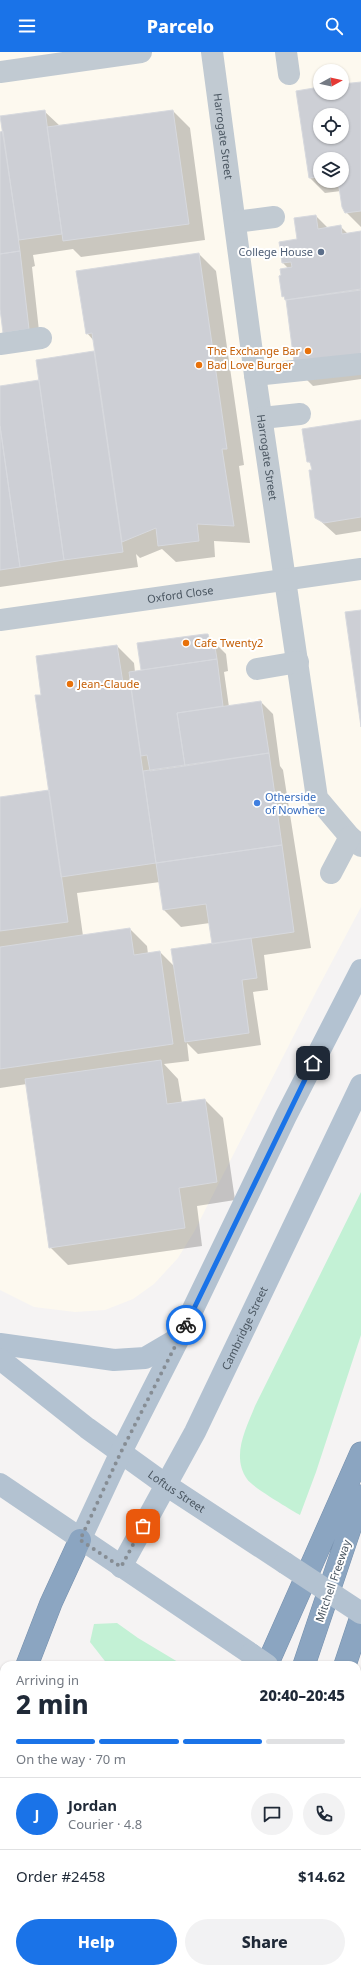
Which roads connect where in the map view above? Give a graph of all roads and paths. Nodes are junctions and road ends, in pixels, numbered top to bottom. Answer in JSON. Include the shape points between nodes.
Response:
{"nodes":[{"id":1,"x":141,"y":52,"type":"edge"},
{"id":2,"x":212,"y":52,"type":"edge"},
{"id":3,"x":286,"y":52,"type":"edge"},
{"id":4,"x":0,"y":72,"type":"edge"},
{"id":5,"x":289,"y":74,"type":"dead end"},
{"id":6,"x":274,"y":217,"type":"dead end"},
{"id":7,"x":235,"y":222,"type":"junction"},
{"id":8,"x":41,"y":338,"type":"dead end"},
{"id":9,"x":0,"y":344,"type":"edge"},
{"id":10,"x":361,"y":364,"type":"edge"},
{"id":11,"x":255,"y":375,"type":"junction"},
{"id":12,"x":300,"y":414,"type":"dead end"},
{"id":13,"x":262,"y":418,"type":"junction"},
{"id":14,"x":361,"y":569,"type":"edge"},
{"id":15,"x":286,"y":579,"type":"junction"},
{"id":16,"x":0,"y":620,"type":"edge"},
{"id":17,"x":298,"y":662,"type":"junction"},
{"id":18,"x":257,"y":669,"type":"dead end"},
{"id":19,"x":355,"y":841,"type":"edge"},
{"id":20,"x":331,"y":873,"type":"dead end"},
{"id":21,"x":361,"y":970,"type":"edge"},
{"id":22,"x":361,"y":1084,"type":"edge"},
{"id":23,"x":179,"y":1338,"type":"junction"},
{"id":24,"x":0,"y":1344,"type":"edge"},
{"id":25,"x":0,"y":1359,"type":"edge"},
{"id":26,"x":121,"y":1452,"type":"junction"},
{"id":27,"x":361,"y":1454,"type":"edge"},
{"id":28,"x":0,"y":1484,"type":"edge"},
{"id":29,"x":166,"y":1484,"type":"junction"},
{"id":30,"x":361,"y":1496,"type":"edge"},
{"id":31,"x":80,"y":1540,"type":"junction"},
{"id":32,"x":121,"y":1567,"type":"junction"},
{"id":33,"x":361,"y":1613,"type":"edge"},
{"id":34,"x":361,"y":1617,"type":"edge"},
{"id":35,"x":28,"y":1661,"type":"edge"},
{"id":36,"x":261,"y":1661,"type":"edge"},
{"id":37,"x":269,"y":1661,"type":"edge"},
{"id":38,"x":305,"y":1661,"type":"edge"},
{"id":39,"x":346,"y":1661,"type":"edge"}],
"edges":[{"from":1,"to":4,"type":"street"},
{"from":2,"to":7,"type":"street","name":"Harrogate Street"},
{"from":3,"to":5,"type":"street"},
{"from":6,"to":7,"type":"street"},
{"from":7,"to":11,"type":"street","name":"Harrogate Street"},
{"from":8,"to":9,"type":"street"},
{"from":10,"to":11,"type":"street"},
{"from":11,"to":13,"type":"street","name":"Harrogate Street"},
{"from":12,"to":13,"type":"street"},
{"from":13,"to":15,"type":"street","name":"Harrogate Street"},
{"from":14,"to":15,"type":"street","name":"Oxford Close"},
{"from":15,"to":16,"type":"street","name":"Oxford Close"},
{"from":15,"to":17,"type":"street","name":"Harrogate Street"},
{"from":17,"to":18,"type":"street"},
{"from":17,"to":19,"type":"street","name":"Harrogate Street","via":[[317,798]]},
{"from":19,"to":20,"type":"street"},
{"from":21,"to":23,"type":"main road","via":[[282,1124]]},
{"from":22,"to":29,"type":"main road","name":"Cambridge Street","via":[[195,1432]]},
{"from":23,"to":24,"type":"main road","via":[[145,1358],[114,1360]]},
{"from":23,"to":26,"type":"main road"},
{"from":25,"to":26,"type":"main road","name":"Loftus Street","via":[[86,1428]]},
{"from":26,"to":29,"type":"main road","name":"Loftus Street"},
{"from":26,"to":31,"type":"main road"},
{"from":27,"to":37,"type":"highway"},
{"from":28,"to":31,"type":"main road"},
{"from":29,"to":32,"type":"main road","name":"Cambridge Street"},
{"from":29,"to":33,"type":"main road","name":"Loftus Street","bridge":true},
{"from":30,"to":38,"type":"highway","name":"Mitchell Freeway"},
{"from":31,"to":32,"type":"main road"},
{"from":31,"to":35,"type":"highway"},
{"from":32,"to":36,"type":"main road","bridge":true},
{"from":34,"to":39,"type":"highway"}]}
